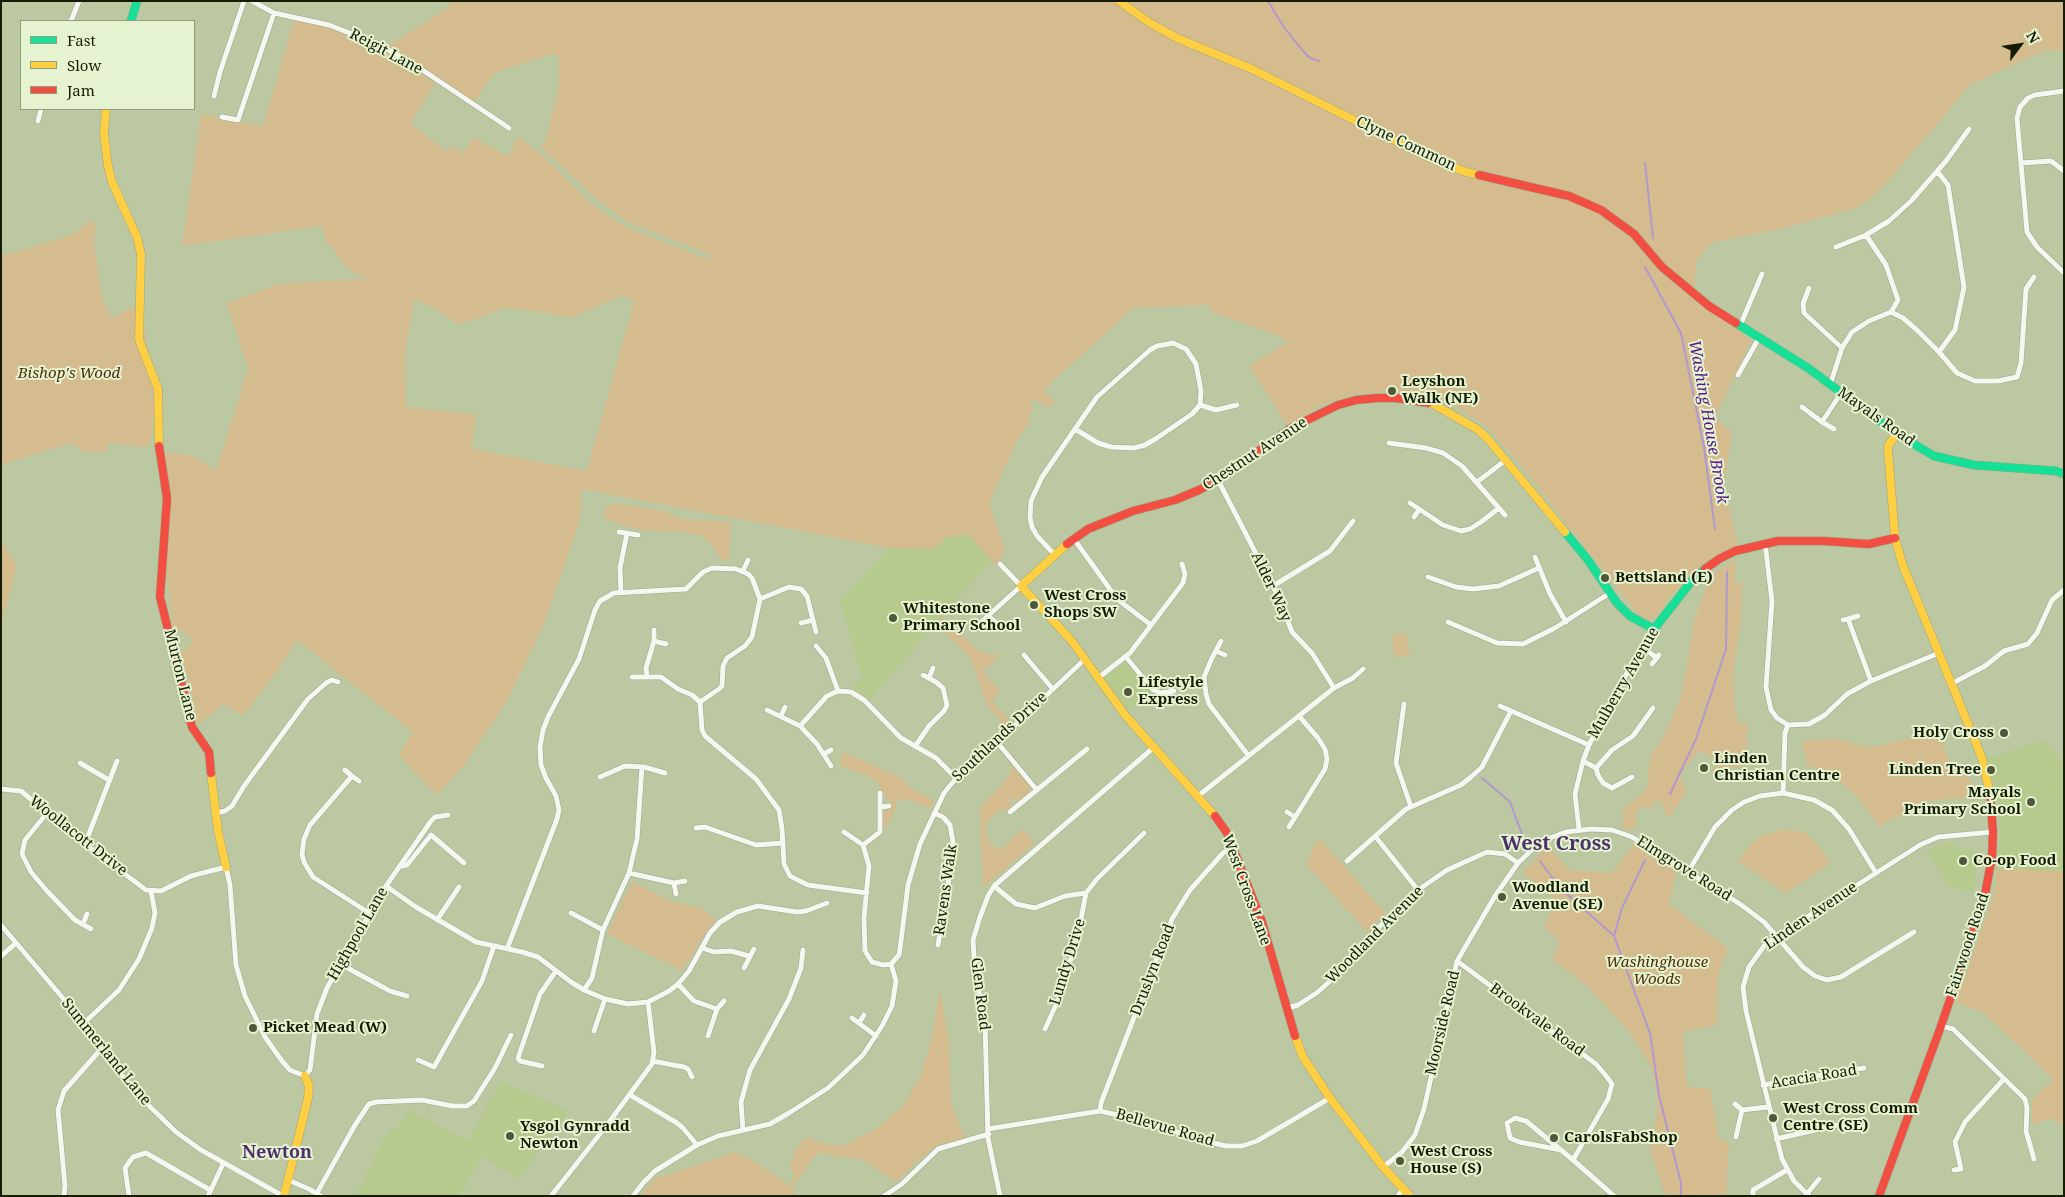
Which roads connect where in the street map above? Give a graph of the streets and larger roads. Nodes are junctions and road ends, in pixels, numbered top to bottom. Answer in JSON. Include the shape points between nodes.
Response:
{"nodes":[{"id":1,"x":79,"y":1,"type":"edge"},
{"id":2,"x":137,"y":1,"type":"edge"},
{"id":3,"x":244,"y":1,"type":"edge"},
{"id":4,"x":252,"y":1,"type":"edge"},
{"id":5,"x":1119,"y":1,"type":"edge"},
{"id":6,"x":274,"y":13,"type":"junction"},
{"id":7,"x":71,"y":20,"type":"edge"},
{"id":8,"x":131,"y":20,"type":"edge"},
{"id":9,"x":2064,"y":91,"type":"edge"},
{"id":10,"x":214,"y":96,"type":"dead end"},
{"id":11,"x":41,"y":110,"type":"edge"},
{"id":12,"x":106,"y":110,"type":"edge"},
{"id":13,"x":222,"y":118,"type":"dead end"},
{"id":14,"x":38,"y":121,"type":"dead end"},
{"id":15,"x":508,"y":128,"type":"dead end"},
{"id":16,"x":1970,"y":129,"type":"dead end"},
{"id":17,"x":2021,"y":163,"type":"junction"},
{"id":18,"x":2064,"y":170,"type":"edge"},
{"id":19,"x":1937,"y":171,"type":"junction"},
{"id":20,"x":1866,"y":235,"type":"junction"},
{"id":21,"x":1836,"y":247,"type":"dead end"},
{"id":22,"x":2064,"y":273,"type":"edge"},
{"id":23,"x":1762,"y":274,"type":"dead end"},
{"id":24,"x":2034,"y":277,"type":"dead end"},
{"id":25,"x":1809,"y":288,"type":"dead end"},
{"id":26,"x":1709,"y":306,"type":"joint"},
{"id":27,"x":1891,"y":312,"type":"junction"},
{"id":28,"x":1740,"y":326,"type":"junction"},
{"id":29,"x":1759,"y":338,"type":"junction"},
{"id":30,"x":1842,"y":348,"type":"junction"},
{"id":31,"x":1939,"y":352,"type":"junction"},
{"id":32,"x":1738,"y":375,"type":"dead end"},
{"id":33,"x":1830,"y":385,"type":"junction"},
{"id":34,"x":1841,"y":393,"type":"junction"},
{"id":35,"x":1200,"y":405,"type":"junction"},
{"id":36,"x":1237,"y":405,"type":"dead end"},
{"id":37,"x":1802,"y":407,"type":"dead end"},
{"id":38,"x":1822,"y":422,"type":"junction"},
{"id":39,"x":1075,"y":428,"type":"junction"},
{"id":40,"x":1834,"y":429,"type":"dead end"},
{"id":41,"x":1897,"y":434,"type":"junction"},
{"id":42,"x":1389,"y":443,"type":"dead end"},
{"id":43,"x":1506,"y":460,"type":"junction"},
{"id":44,"x":2064,"y":474,"type":"edge"},
{"id":45,"x":1218,"y":480,"type":"junction"},
{"id":46,"x":1477,"y":482,"type":"junction"},
{"id":47,"x":1410,"y":503,"type":"dead end"},
{"id":48,"x":1499,"y":508,"type":"junction"},
{"id":49,"x":1419,"y":510,"type":"junction"},
{"id":50,"x":1504,"y":514,"type":"dead end"},
{"id":51,"x":1414,"y":517,"type":"dead end"},
{"id":52,"x":1353,"y":521,"type":"dead end"},
{"id":53,"x":619,"y":532,"type":"dead end"},
{"id":54,"x":627,"y":533,"type":"junction"},
{"id":55,"x":638,"y":535,"type":"dead end"},
{"id":56,"x":1895,"y":538,"type":"junction"},
{"id":57,"x":1074,"y":539,"type":"junction"},
{"id":58,"x":1765,"y":543,"type":"junction"},
{"id":59,"x":1054,"y":555,"type":"junction"},
{"id":60,"x":1535,"y":557,"type":"dead end"},
{"id":61,"x":748,"y":560,"type":"dead end"},
{"id":62,"x":1000,"y":564,"type":"dead end"},
{"id":63,"x":1182,"y":564,"type":"dead end"},
{"id":64,"x":1539,"y":568,"type":"junction"},
{"id":65,"x":743,"y":571,"type":"junction"},
{"id":66,"x":1428,"y":577,"type":"dead end"},
{"id":67,"x":1021,"y":586,"type":"junction"},
{"id":68,"x":1273,"y":586,"type":"junction"},
{"id":69,"x":2064,"y":590,"type":"edge"},
{"id":70,"x":620,"y":592,"type":"junction"},
{"id":71,"x":1610,"y":593,"type":"junction"},
{"id":72,"x":760,"y":599,"type":"junction"},
{"id":73,"x":988,"y":616,"type":"junction"},
{"id":74,"x":1858,"y":616,"type":"dead end"},
{"id":75,"x":813,"y":620,"type":"junction"},
{"id":76,"x":995,"y":622,"type":"dead end"},
{"id":77,"x":1448,"y":622,"type":"dead end"},
{"id":78,"x":1566,"y":622,"type":"junction"},
{"id":79,"x":801,"y":623,"type":"dead end"},
{"id":80,"x":980,"y":624,"type":"dead end"},
{"id":81,"x":1151,"y":625,"type":"junction"},
{"id":82,"x":1656,"y":625,"type":"junction"},
{"id":83,"x":654,"y":630,"type":"dead end"},
{"id":84,"x":816,"y":632,"type":"dead end"},
{"id":85,"x":1222,"y":641,"type":"dead end"},
{"id":86,"x":654,"y":642,"type":"junction"},
{"id":87,"x":666,"y":644,"type":"dead end"},
{"id":88,"x":816,"y":646,"type":"dead end"},
{"id":89,"x":1642,"y":647,"type":"junction"},
{"id":90,"x":1216,"y":650,"type":"junction"},
{"id":91,"x":1939,"y":653,"type":"junction"},
{"id":92,"x":1024,"y":655,"type":"dead end"},
{"id":93,"x":1225,"y":655,"type":"dead end"},
{"id":94,"x":1126,"y":657,"type":"junction"},
{"id":95,"x":1086,"y":659,"type":"junction"},
{"id":96,"x":1652,"y":664,"type":"dead end"},
{"id":97,"x":933,"y":668,"type":"dead end"},
{"id":98,"x":1363,"y":669,"type":"dead end"},
{"id":99,"x":923,"y":675,"type":"dead end"},
{"id":100,"x":646,"y":676,"type":"junction"},
{"id":101,"x":632,"y":677,"type":"dead end"},
{"id":102,"x":929,"y":678,"type":"junction"},
{"id":103,"x":1098,"y":678,"type":"junction"},
{"id":104,"x":1871,"y":681,"type":"junction"},
{"id":105,"x":338,"y":682,"type":"dead end"},
{"id":106,"x":1951,"y":684,"type":"junction"},
{"id":107,"x":1052,"y":688,"type":"junction"},
{"id":108,"x":1334,"y":688,"type":"junction"},
{"id":109,"x":838,"y":691,"type":"junction"},
{"id":110,"x":1174,"y":691,"type":"dead end"},
{"id":111,"x":700,"y":702,"type":"junction"},
{"id":112,"x":1404,"y":704,"type":"dead end"},
{"id":113,"x":1500,"y":706,"type":"dead end"},
{"id":114,"x":785,"y":708,"type":"dead end"},
{"id":115,"x":1653,"y":708,"type":"dead end"},
{"id":116,"x":767,"y":710,"type":"dead end"},
{"id":117,"x":1511,"y":711,"type":"junction"},
{"id":118,"x":781,"y":716,"type":"junction"},
{"id":119,"x":1299,"y":716,"type":"junction"},
{"id":120,"x":1788,"y":725,"type":"junction"},
{"id":121,"x":800,"y":726,"type":"junction"},
{"id":122,"x":997,"y":742,"type":"junction"},
{"id":123,"x":916,"y":745,"type":"junction"},
{"id":124,"x":1589,"y":745,"type":"junction"},
{"id":125,"x":1153,"y":748,"type":"junction"},
{"id":126,"x":1087,"y":749,"type":"dead end"},
{"id":127,"x":831,"y":750,"type":"dead end"},
{"id":128,"x":824,"y":754,"type":"junction"},
{"id":129,"x":1248,"y":756,"type":"junction"},
{"id":130,"x":117,"y":761,"type":"dead end"},
{"id":131,"x":1583,"y":761,"type":"junction"},
{"id":132,"x":80,"y":763,"type":"dead end"},
{"id":133,"x":831,"y":766,"type":"dead end"},
{"id":134,"x":642,"y":767,"type":"junction"},
{"id":135,"x":1596,"y":768,"type":"junction"},
{"id":136,"x":345,"y":770,"type":"dead end"},
{"id":137,"x":666,"y":773,"type":"dead end"},
{"id":138,"x":352,"y":776,"type":"junction"},
{"id":139,"x":600,"y":777,"type":"dead end"},
{"id":140,"x":955,"y":777,"type":"junction"},
{"id":141,"x":1632,"y":777,"type":"dead end"},
{"id":142,"x":109,"y":780,"type":"junction"},
{"id":143,"x":359,"y":782,"type":"dead end"},
{"id":144,"x":1,"y":789,"type":"edge"},
{"id":145,"x":1036,"y":789,"type":"junction"},
{"id":146,"x":880,"y":793,"type":"dead end"},
{"id":147,"x":1784,"y":793,"type":"junction"},
{"id":148,"x":1198,"y":796,"type":"junction"},
{"id":149,"x":889,"y":806,"type":"dead end"},
{"id":150,"x":881,"y":807,"type":"junction"},
{"id":151,"x":1411,"y":807,"type":"junction"},
{"id":152,"x":1010,"y":812,"type":"dead end"},
{"id":153,"x":1287,"y":812,"type":"dead end"},
{"id":154,"x":47,"y":813,"type":"junction"},
{"id":155,"x":216,"y":813,"type":"junction"},
{"id":156,"x":934,"y":813,"type":"junction"},
{"id":157,"x":448,"y":815,"type":"dead end"},
{"id":158,"x":1295,"y":817,"type":"junction"},
{"id":159,"x":1289,"y":827,"type":"dead end"},
{"id":160,"x":696,"y":828,"type":"dead end"},
{"id":161,"x":425,"y":829,"type":"junction"},
{"id":162,"x":1579,"y":830,"type":"junction"},
{"id":163,"x":844,"y":832,"type":"dead end"},
{"id":164,"x":1993,"y":832,"type":"junction"},
{"id":165,"x":1144,"y":833,"type":"dead end"},
{"id":166,"x":431,"y":835,"type":"junction"},
{"id":167,"x":1375,"y":836,"type":"junction"},
{"id":168,"x":853,"y":837,"type":"junction"},
{"id":169,"x":1550,"y":838,"type":"joint"},
{"id":170,"x":848,"y":842,"type":"dead end"},
{"id":171,"x":783,"y":843,"type":"junction"},
{"id":172,"x":85,"y":844,"type":"junction"},
{"id":173,"x":863,"y":846,"type":"junction"},
{"id":174,"x":1233,"y":846,"type":"junction"},
{"id":175,"x":1347,"y":861,"type":"dead end"},
{"id":176,"x":464,"y":863,"type":"dead end"},
{"id":177,"x":1518,"y":863,"type":"junction"},
{"id":178,"x":226,"y":867,"type":"junction"},
{"id":179,"x":398,"y":867,"type":"junction"},
{"id":180,"x":1688,"y":872,"type":"junction"},
{"id":181,"x":629,"y":873,"type":"junction"},
{"id":182,"x":1876,"y":873,"type":"junction"},
{"id":183,"x":685,"y":881,"type":"dead end"},
{"id":184,"x":674,"y":883,"type":"junction"},
{"id":185,"x":386,"y":886,"type":"junction"},
{"id":186,"x":994,"y":886,"type":"junction"},
{"id":187,"x":459,"y":887,"type":"dead end"},
{"id":188,"x":1418,"y":890,"type":"junction"},
{"id":189,"x":151,"y":891,"type":"junction"},
{"id":190,"x":867,"y":893,"type":"junction"},
{"id":191,"x":1086,"y":893,"type":"junction"},
{"id":192,"x":676,"y":894,"type":"dead end"},
{"id":193,"x":827,"y":903,"type":"dead end"},
{"id":194,"x":804,"y":904,"type":"dead end"},
{"id":195,"x":806,"y":911,"type":"junction"},
{"id":196,"x":571,"y":913,"type":"dead end"},
{"id":197,"x":87,"y":914,"type":"dead end"},
{"id":198,"x":369,"y":914,"type":"junction"},
{"id":199,"x":436,"y":920,"type":"junction"},
{"id":200,"x":83,"y":924,"type":"junction"},
{"id":201,"x":1,"y":925,"type":"edge"},
{"id":202,"x":91,"y":929,"type":"dead end"},
{"id":203,"x":603,"y":930,"type":"junction"},
{"id":204,"x":1914,"y":932,"type":"dead end"},
{"id":205,"x":1777,"y":936,"type":"junction"},
{"id":206,"x":16,"y":943,"type":"junction"},
{"id":207,"x":494,"y":946,"type":"junction"},
{"id":208,"x":938,"y":946,"type":"dead end"},
{"id":209,"x":702,"y":948,"type":"junction"},
{"id":210,"x":507,"y":949,"type":"junction"},
{"id":211,"x":754,"y":949,"type":"dead end"},
{"id":212,"x":803,"y":950,"type":"dead end"},
{"id":213,"x":1,"y":956,"type":"edge"},
{"id":214,"x":749,"y":956,"type":"junction"},
{"id":215,"x":1457,"y":961,"type":"junction"},
{"id":216,"x":340,"y":964,"type":"junction"},
{"id":217,"x":891,"y":964,"type":"junction"},
{"id":218,"x":744,"y":968,"type":"dead end"},
{"id":219,"x":556,"y":971,"type":"junction"},
{"id":220,"x":678,"y":984,"type":"junction"},
{"id":221,"x":584,"y":990,"type":"junction"},
{"id":222,"x":407,"y":996,"type":"dead end"},
{"id":223,"x":605,"y":999,"type":"junction"},
{"id":224,"x":724,"y":1001,"type":"dead end"},
{"id":225,"x":648,"y":1002,"type":"junction"},
{"id":226,"x":1288,"y":1008,"type":"junction"},
{"id":227,"x":717,"y":1009,"type":"junction"},
{"id":228,"x":864,"y":1015,"type":"dead end"},
{"id":229,"x":852,"y":1018,"type":"dead end"},
{"id":230,"x":84,"y":1023,"type":"junction"},
{"id":231,"x":859,"y":1023,"type":"junction"},
{"id":232,"x":1941,"y":1026,"type":"junction"},
{"id":233,"x":1045,"y":1029,"type":"dead end"},
{"id":234,"x":594,"y":1031,"type":"dead end"},
{"id":235,"x":511,"y":1035,"type":"dead end"},
{"id":236,"x":708,"y":1036,"type":"dead end"},
{"id":237,"x":876,"y":1036,"type":"junction"},
{"id":238,"x":102,"y":1049,"type":"junction"},
{"id":239,"x":418,"y":1060,"type":"dead end"},
{"id":240,"x":652,"y":1061,"type":"junction"},
{"id":241,"x":542,"y":1066,"type":"dead end"},
{"id":242,"x":1864,"y":1068,"type":"dead end"},
{"id":243,"x":305,"y":1076,"type":"junction"},
{"id":244,"x":692,"y":1077,"type":"dead end"},
{"id":245,"x":2004,"y":1079,"type":"junction"},
{"id":246,"x":1763,"y":1085,"type":"junction"},
{"id":247,"x":630,"y":1094,"type":"junction"},
{"id":248,"x":1330,"y":1098,"type":"junction"},
{"id":249,"x":1735,"y":1104,"type":"dead end"},
{"id":250,"x":1768,"y":1107,"type":"junction"},
{"id":251,"x":1742,"y":1110,"type":"junction"},
{"id":252,"x":1100,"y":1111,"type":"junction"},
{"id":253,"x":1864,"y":1119,"type":"dead end"},
{"id":254,"x":743,"y":1130,"type":"junction"},
{"id":255,"x":988,"y":1132,"type":"junction"},
{"id":256,"x":1736,"y":1138,"type":"dead end"},
{"id":257,"x":1776,"y":1138,"type":"junction"},
{"id":258,"x":696,"y":1145,"type":"junction"},
{"id":259,"x":1561,"y":1150,"type":"junction"},
{"id":260,"x":2034,"y":1159,"type":"dead end"},
{"id":261,"x":1573,"y":1160,"type":"junction"},
{"id":262,"x":223,"y":1164,"type":"junction"},
{"id":263,"x":1383,"y":1167,"type":"junction"},
{"id":264,"x":1787,"y":1170,"type":"junction"},
{"id":265,"x":1954,"y":1170,"type":"dead end"},
{"id":266,"x":1819,"y":1179,"type":"dead end"},
{"id":267,"x":288,"y":1180,"type":"junction"},
{"id":268,"x":210,"y":1190,"type":"junction"},
{"id":269,"x":1400,"y":1193,"type":"edge"},
{"id":270,"x":319,"y":1194,"type":"edge"},
{"id":271,"x":1807,"y":1195,"type":"edge"},
{"id":272,"x":64,"y":1196,"type":"edge"},
{"id":273,"x":129,"y":1196,"type":"edge"},
{"id":274,"x":208,"y":1196,"type":"edge"},
{"id":275,"x":284,"y":1196,"type":"edge"},
{"id":276,"x":551,"y":1196,"type":"edge"},
{"id":277,"x":634,"y":1196,"type":"edge"},
{"id":278,"x":884,"y":1196,"type":"edge"},
{"id":279,"x":1000,"y":1196,"type":"edge"},
{"id":280,"x":1410,"y":1196,"type":"edge"},
{"id":281,"x":1614,"y":1196,"type":"edge"},
{"id":282,"x":1753,"y":1196,"type":"edge"},
{"id":283,"x":1879,"y":1196,"type":"edge"}],
"edges":[{"from":1,"to":7,"type":"street"},
{"from":2,"to":8,"type":"street"},
{"from":3,"to":10,"type":"street"},
{"from":4,"to":6,"type":"street","name":"Reigit Lane"},
{"from":5,"to":26,"type":"street","name":"Clyne Common","via":[[1178,38],[1254,70],[1428,157],[1466,172],[1586,202],[1634,234],[1662,267]]},
{"from":6,"to":13,"type":"street","via":[[238,120]]},
{"from":6,"to":15,"type":"street","name":"Reigit Lane","via":[[329,24],[378,44]]},
{"from":9,"to":17,"type":"street","via":[[2035,95],[2020,106],[2016,118]]},
{"from":11,"to":14,"type":"street"},
{"from":12,"to":155,"type":"street","name":"Murton Lane","via":[[104,133],[108,166],[141,254],[139,340],[158,389],[158,439],[167,498],[160,597],[192,727],[209,752]]},
{"from":16,"to":19,"type":"street"},
{"from":17,"to":18,"type":"street","via":[[2051,161]]},
{"from":17,"to":22,"type":"street","via":[[2027,232],[2037,247]]},
{"from":19,"to":20,"type":"street","via":[[1911,202]]},
{"from":19,"to":31,"type":"street","via":[[1948,185],[1964,287],[1955,330]]},
{"from":20,"to":21,"type":"street"},
{"from":20,"to":27,"type":"street","via":[[1886,265],[1898,300]]},
{"from":23,"to":28,"type":"street"},
{"from":24,"to":31,"type":"street","via":[[2026,289],[2021,363],[2017,377],[1976,381],[1957,373]]},
{"from":25,"to":30,"type":"street","via":[[1803,304],[1804,313]]},
{"from":26,"to":28,"type":"street","name":"Mayals Road"},
{"from":27,"to":30,"type":"street","via":[[1852,332]]},
{"from":27,"to":31,"type":"street","via":[[1903,318]]},
{"from":28,"to":29,"type":"street","name":"Mayals Road"},
{"from":29,"to":32,"type":"street"},
{"from":29,"to":33,"type":"street","name":"Mayals Road"},
{"from":30,"to":33,"type":"street"},
{"from":33,"to":34,"type":"street","name":"Mayals Road"},
{"from":34,"to":38,"type":"street"},
{"from":34,"to":41,"type":"street","name":"Mayals Road"},
{"from":35,"to":36,"type":"street","via":[[1216,410]]},
{"from":35,"to":39,"type":"street","via":[[1157,438],[1134,448],[1098,443]]},
{"from":35,"to":39,"type":"street","via":[[1201,391],[1191,355],[1180,345],[1166,344],[1150,350],[1116,380],[1097,398]]},
{"from":37,"to":38,"type":"street"},
{"from":38,"to":40,"type":"street"},
{"from":39,"to":59,"type":"street","via":[[1042,477],[1031,500],[1032,526]]},
{"from":41,"to":44,"type":"street","name":"Mayals Road","via":[[1942,459]]},
{"from":41,"to":56,"type":"street","name":"Fairwood Road","via":[[1888,449]]},
{"from":42,"to":46,"type":"street","via":[[1443,453]]},
{"from":43,"to":45,"type":"street","name":"Chestnut Avenue","via":[[1477,429],[1433,404],[1376,398],[1347,402],[1291,428]]},
{"from":43,"to":46,"type":"street"},
{"from":43,"to":71,"type":"street","name":"Chestnut Avenue","via":[[1588,560]]},
{"from":45,"to":57,"type":"street","name":"Chestnut Avenue","via":[[1176,500],[1111,518]]},
{"from":45,"to":68,"type":"street","name":"Alder Way"},
{"from":46,"to":48,"type":"street"},
{"from":47,"to":49,"type":"street"},
{"from":48,"to":49,"type":"street","via":[[1481,522],[1461,531],[1443,525]]},
{"from":48,"to":50,"type":"street"},
{"from":49,"to":51,"type":"street"},
{"from":52,"to":68,"type":"street","via":[[1330,551]]},
{"from":53,"to":54,"type":"street"},
{"from":54,"to":55,"type":"street"},
{"from":54,"to":70,"type":"street","via":[[620,568]]},
{"from":56,"to":58,"type":"street","name":"Mulberry Avenue","via":[[1869,544],[1789,540]]},
{"from":56,"to":91,"type":"street","name":"Fairwood Road","via":[[1903,566]]},
{"from":57,"to":59,"type":"street","name":"Chestnut Avenue"},
{"from":57,"to":81,"type":"street","via":[[1117,599]]},
{"from":58,"to":82,"type":"street","name":"Mulberry Avenue","via":[[1735,551],[1705,569],[1689,583]]},
{"from":58,"to":120,"type":"street","via":[[1772,601],[1766,687],[1771,710]]},
{"from":59,"to":67,"type":"street","name":"Chestnut Avenue"},
{"from":60,"to":64,"type":"street"},
{"from":61,"to":65,"type":"street"},
{"from":62,"to":67,"type":"street","name":"West Cross Lane"},
{"from":63,"to":81,"type":"street","via":[[1185,578]]},
{"from":64,"to":66,"type":"street","via":[[1499,586],[1473,589]]},
{"from":64,"to":78,"type":"street"},
{"from":65,"to":70,"type":"street","via":[[712,568],[682,590]]},
{"from":65,"to":72,"type":"street","via":[[752,578]]},
{"from":67,"to":73,"type":"street"},
{"from":67,"to":95,"type":"street","name":"West Cross Lane"},
{"from":68,"to":108,"type":"street","name":"Alder Way","via":[[1292,632],[1312,653]]},
{"from":69,"to":106,"type":"street","via":[[2052,600],[2037,633],[2028,644],[2004,651],[1985,666]]},
{"from":70,"to":210,"type":"street","via":[[608,595],[597,605],[579,660],[543,730],[540,747],[542,765],[559,810]]},
{"from":71,"to":78,"type":"street"},
{"from":71,"to":82,"type":"street","name":"Chestnut Avenue","via":[[1630,616]]},
{"from":72,"to":75,"type":"street","via":[[789,587],[798,587],[806,593]]},
{"from":72,"to":111,"type":"street","via":[[750,642],[727,658],[723,666],[722,686]]},
{"from":73,"to":76,"type":"street"},
{"from":73,"to":80,"type":"street"},
{"from":74,"to":104,"type":"street","via":[[1846,619]]},
{"from":75,"to":79,"type":"street"},
{"from":75,"to":84,"type":"street"},
{"from":77,"to":78,"type":"street","via":[[1497,643],[1516,645]]},
{"from":81,"to":94,"type":"street"},
{"from":82,"to":89,"type":"street","name":"Mulberry Avenue"},
{"from":83,"to":86,"type":"street"},
{"from":85,"to":90,"type":"street"},
{"from":86,"to":87,"type":"street"},
{"from":86,"to":100,"type":"street"},
{"from":88,"to":109,"type":"street","via":[[826,658]]},
{"from":89,"to":96,"type":"street","via":[[1658,657]]},
{"from":89,"to":124,"type":"street","name":"Mulberry Avenue"},
{"from":90,"to":93,"type":"street"},
{"from":90,"to":129,"type":"street","via":[[1204,677],[1209,704]]},
{"from":91,"to":104,"type":"street"},
{"from":91,"to":106,"type":"street","name":"Fairwood Road"},
{"from":92,"to":107,"type":"street"},
{"from":94,"to":103,"type":"street"},
{"from":94,"to":110,"type":"street","via":[[1153,690],[1161,693]]},
{"from":95,"to":103,"type":"street","name":"West Cross Lane"},
{"from":95,"to":107,"type":"street","name":"Southlands Drive"},
{"from":97,"to":102,"type":"street"},
{"from":98,"to":108,"type":"street","via":[[1354,678]]},
{"from":99,"to":102,"type":"street"},
{"from":100,"to":101,"type":"street"},
{"from":100,"to":111,"type":"street","via":[[661,677]]},
{"from":102,"to":123,"type":"street","via":[[943,688],[946,708],[928,726]]},
{"from":103,"to":125,"type":"street","name":"West Cross Lane"},
{"from":104,"to":120,"type":"street","via":[[1847,694],[1816,720],[1799,726]]},
{"from":105,"to":155,"type":"street","via":[[326,683],[308,700],[232,806]]},
{"from":106,"to":164,"type":"street","name":"Fairwood Road","via":[[1982,758],[1990,794]]},
{"from":107,"to":122,"type":"street","name":"Southlands Drive"},
{"from":108,"to":119,"type":"street"},
{"from":109,"to":121,"type":"street","via":[[822,700]]},
{"from":109,"to":123,"type":"street","via":[[851,692],[862,698],[901,738]]},
{"from":111,"to":171,"type":"street","via":[[702,730],[706,736],[756,779],[779,810]]},
{"from":112,"to":151,"type":"street","via":[[1396,763]]},
{"from":113,"to":117,"type":"street"},
{"from":114,"to":118,"type":"street"},
{"from":115,"to":135,"type":"street","via":[[1633,736],[1612,750]]},
{"from":116,"to":118,"type":"street"},
{"from":117,"to":124,"type":"street"},
{"from":117,"to":151,"type":"street","via":[[1482,767],[1461,785]]},
{"from":118,"to":121,"type":"street"},
{"from":119,"to":129,"type":"street"},
{"from":119,"to":158,"type":"street","via":[[1318,738],[1326,759],[1325,769]]},
{"from":120,"to":147,"type":"street","via":[[1785,733]]},
{"from":121,"to":128,"type":"street"},
{"from":122,"to":140,"type":"street","name":"Southlands Drive"},
{"from":122,"to":145,"type":"street"},
{"from":123,"to":140,"type":"street","via":[[936,758]]},
{"from":124,"to":131,"type":"street","name":"Mulberry Avenue"},
{"from":125,"to":148,"type":"street","name":"West Cross Lane"},
{"from":125,"to":186,"type":"street","name":"Glen Road"},
{"from":126,"to":145,"type":"street"},
{"from":127,"to":128,"type":"street"},
{"from":128,"to":133,"type":"street"},
{"from":129,"to":148,"type":"street"},
{"from":130,"to":142,"type":"street"},
{"from":131,"to":135,"type":"street"},
{"from":131,"to":162,"type":"street","name":"Mulberry Avenue","via":[[1574,794]]},
{"from":132,"to":142,"type":"street"},
{"from":134,"to":137,"type":"street"},
{"from":134,"to":139,"type":"street","via":[[625,766]]},
{"from":134,"to":181,"type":"street","via":[[637,839]]},
{"from":135,"to":141,"type":"street","via":[[1603,783],[1612,788]]},
{"from":136,"to":138,"type":"street"},
{"from":138,"to":143,"type":"street"},
{"from":138,"to":198,"type":"street","via":[[310,825],[302,854],[313,877]]},
{"from":140,"to":156,"type":"street","name":"Southlands Drive"},
{"from":142,"to":172,"type":"street"},
{"from":144,"to":154,"type":"street","name":"Woollacott Drive","via":[[21,791]]},
{"from":145,"to":152,"type":"street"},
{"from":146,"to":150,"type":"street"},
{"from":147,"to":180,"type":"street","via":[[1760,796],[1732,810],[1715,827]]},
{"from":147,"to":182,"type":"street","via":[[1814,800],[1832,810],[1849,829]]},
{"from":148,"to":174,"type":"street","name":"West Cross Lane"},
{"from":149,"to":150,"type":"street"},
{"from":150,"to":173,"type":"street","via":[[880,832]]},
{"from":151,"to":167,"type":"street"},
{"from":153,"to":158,"type":"street"},
{"from":154,"to":172,"type":"street","name":"Woollacott Drive"},
{"from":154,"to":200,"type":"street","via":[[25,840],[22,854],[31,872],[75,920]]},
{"from":155,"to":178,"type":"street","name":"Murton Lane"},
{"from":156,"to":208,"type":"street","name":"Ravens Walk","via":[[943,817],[950,826],[954,848]]},
{"from":156,"to":217,"type":"street","name":"Southlands Drive","via":[[912,867],[899,955]]},
{"from":157,"to":161,"type":"street","name":"Highpool Lane","via":[[436,817]]},
{"from":158,"to":159,"type":"street"},
{"from":160,"to":171,"type":"street","via":[[705,827],[756,845]]},
{"from":161,"to":166,"type":"street"},
{"from":161,"to":179,"type":"street","name":"Highpool Lane"},
{"from":162,"to":169,"type":"street","name":"Elmgrove Road"},
{"from":162,"to":180,"type":"street","name":"Elmgrove Road","via":[[1612,830],[1632,836]]},
{"from":163,"to":168,"type":"street"},
{"from":164,"to":182,"type":"street","name":"Linden Avenue","via":[[1938,837]]},
{"from":164,"to":232,"type":"street","name":"Fairwood Road","via":[[1984,900]]},
{"from":165,"to":191,"type":"street"},
{"from":166,"to":176,"type":"street"},
{"from":166,"to":179,"type":"street","via":[[407,865]]},
{"from":167,"to":175,"type":"street"},
{"from":167,"to":188,"type":"street"},
{"from":168,"to":170,"type":"street"},
{"from":168,"to":173,"type":"street"},
{"from":169,"to":177,"type":"street","name":"Moorside Road"},
{"from":171,"to":190,"type":"street","via":[[784,864],[794,879],[808,885]]},
{"from":172,"to":189,"type":"street","name":"Woollacott Drive"},
{"from":173,"to":190,"type":"street","via":[[869,866]]},
{"from":174,"to":226,"type":"street","name":"West Cross Lane","via":[[1262,922]]},
{"from":174,"to":252,"type":"street","name":"Druslyn Road","via":[[1190,890],[1176,912]]},
{"from":177,"to":188,"type":"street","name":"Woodland Avenue","via":[[1506,854],[1487,852],[1447,870]]},
{"from":177,"to":215,"type":"street","name":"Moorside Road"},
{"from":178,"to":189,"type":"street","via":[[191,876],[161,891]]},
{"from":178,"to":243,"type":"street","name":"Murton Lane","via":[[236,965],[245,996],[256,1021],[282,1061],[290,1070]]},
{"from":179,"to":185,"type":"street","name":"Highpool Lane"},
{"from":180,"to":205,"type":"street","name":"Elmgrove Road","via":[[1740,904]]},
{"from":181,"to":184,"type":"street"},
{"from":181,"to":203,"type":"street"},
{"from":182,"to":205,"type":"street","name":"Linden Avenue"},
{"from":183,"to":184,"type":"street"},
{"from":184,"to":192,"type":"street"},
{"from":185,"to":198,"type":"street","name":"Highpool Lane"},
{"from":185,"to":199,"type":"street"},
{"from":186,"to":191,"type":"street","name":"Lundy Drive","via":[[1016,904],[1034,908],[1065,896]]},
{"from":186,"to":255,"type":"street","name":"Glen Road","via":[[974,940],[975,973],[985,1022]]},
{"from":187,"to":199,"type":"street"},
{"from":188,"to":226,"type":"street","name":"Woodland Avenue","via":[[1318,992]]},
{"from":189,"to":230,"type":"street","via":[[155,913],[139,959],[119,990]]},
{"from":190,"to":217,"type":"street","via":[[865,951],[872,962]]},
{"from":191,"to":233,"type":"street","name":"Lundy Drive","via":[[1060,996]]},
{"from":193,"to":195,"type":"street"},
{"from":194,"to":195,"type":"street"},
{"from":195,"to":209,"type":"street","via":[[758,906],[743,909],[720,922]]},
{"from":196,"to":203,"type":"street"},
{"from":197,"to":200,"type":"street"},
{"from":198,"to":216,"type":"street","name":"Highpool Lane"},
{"from":199,"to":207,"type":"street","via":[[476,942]]},
{"from":200,"to":202,"type":"street"},
{"from":201,"to":206,"type":"street","name":"Summerland Lane"},
{"from":203,"to":221,"type":"street","via":[[592,978]]},
{"from":204,"to":205,"type":"street","name":"Elmgrove Road","via":[[1832,980],[1808,972]]},
{"from":205,"to":246,"type":"street","name":"Linden Avenue","via":[[1756,956],[1743,987]]},
{"from":206,"to":213,"type":"street"},
{"from":206,"to":230,"type":"street","name":"Summerland Lane"},
{"from":207,"to":210,"type":"street"},
{"from":207,"to":239,"type":"street","via":[[482,982],[434,1067]]},
{"from":209,"to":214,"type":"street"},
{"from":209,"to":220,"type":"street"},
{"from":210,"to":219,"type":"street","via":[[538,957]]},
{"from":211,"to":214,"type":"street"},
{"from":212,"to":254,"type":"street","via":[[801,968],[789,999],[747,1078],[741,1102]]},
{"from":214,"to":218,"type":"street"},
{"from":215,"to":261,"type":"street","name":"Brookvale Road","via":[[1596,1064],[1612,1084],[1608,1100]]},
{"from":215,"to":263,"type":"street","name":"Moorside Road","via":[[1415,1135],[1402,1152]]},
{"from":216,"to":222,"type":"street","via":[[390,991]]},
{"from":216,"to":243,"type":"street","name":"Highpool Lane","via":[[317,1014],[310,1070]]},
{"from":217,"to":237,"type":"street","via":[[896,981],[892,1006]]},
{"from":219,"to":221,"type":"street"},
{"from":219,"to":241,"type":"street","via":[[540,994],[518,1058]]},
{"from":220,"to":225,"type":"street"},
{"from":220,"to":227,"type":"street","via":[[694,1001]]},
{"from":221,"to":223,"type":"street"},
{"from":223,"to":225,"type":"street","via":[[628,1004]]},
{"from":223,"to":234,"type":"street"},
{"from":224,"to":227,"type":"street"},
{"from":225,"to":240,"type":"street","via":[[654,1052]]},
{"from":226,"to":248,"type":"street","name":"West Cross Lane","via":[[1303,1057]]},
{"from":227,"to":236,"type":"street"},
{"from":228,"to":231,"type":"street"},
{"from":229,"to":231,"type":"street"},
{"from":230,"to":238,"type":"street","name":"Summerland Lane"},
{"from":231,"to":237,"type":"street"},
{"from":232,"to":245,"type":"street","via":[[1953,1029]]},
{"from":232,"to":283,"type":"street","name":"Fairwood Road"},
{"from":235,"to":270,"type":"street","via":[[496,1068],[474,1101],[466,1106],[422,1100],[369,1104]]},
{"from":237,"to":254,"type":"street","via":[[864,1055],[828,1088],[770,1124]]},
{"from":238,"to":262,"type":"street","name":"Summerland Lane","via":[[136,1094],[176,1132]]},
{"from":238,"to":272,"type":"street","via":[[64,1091],[58,1110]]},
{"from":240,"to":244,"type":"street","via":[[684,1067]]},
{"from":240,"to":247,"type":"street"},
{"from":242,"to":246,"type":"street","name":"Acacia Road"},
{"from":243,"to":267,"type":"street","via":[[309,1086],[308,1098]]},
{"from":245,"to":260,"type":"street","via":[[2025,1099],[2026,1131]]},
{"from":245,"to":265,"type":"street","via":[[1965,1122],[1956,1142],[1961,1169]]},
{"from":246,"to":250,"type":"street","name":"Linden Avenue"},
{"from":247,"to":258,"type":"street","via":[[677,1123]]},
{"from":247,"to":276,"type":"street"},
{"from":248,"to":252,"type":"street","name":"Bellevue Road","via":[[1256,1141],[1235,1146],[1205,1141]]},
{"from":248,"to":263,"type":"street","name":"West Cross Lane"},
{"from":249,"to":251,"type":"street"},
{"from":250,"to":251,"type":"street"},
{"from":250,"to":257,"type":"street","name":"Linden Avenue"},
{"from":251,"to":256,"type":"street"},
{"from":252,"to":255,"type":"street","name":"Bellevue Road"},
{"from":253,"to":257,"type":"street"},
{"from":254,"to":258,"type":"street"},
{"from":255,"to":278,"type":"street","name":"Bellevue Road","via":[[938,1149],[902,1184]]},
{"from":255,"to":279,"type":"street","name":"Glen Road"},
{"from":257,"to":264,"type":"street","name":"Linden Avenue"},
{"from":258,"to":277,"type":"street","via":[[655,1171]]},
{"from":259,"to":259,"type":"street","via":[[1510,1138],[1507,1123],[1515,1118],[1526,1121]]},
{"from":259,"to":261,"type":"street"},
{"from":261,"to":281,"type":"street"},
{"from":262,"to":268,"type":"street"},
{"from":262,"to":275,"type":"street","name":"Summerland Lane"},
{"from":263,"to":269,"type":"street","name":"West Cross Lane"},
{"from":264,"to":271,"type":"street","name":"Linden Avenue"},
{"from":264,"to":282,"type":"street","via":[[1753,1190]]},
{"from":266,"to":271,"type":"street"},
{"from":267,"to":270,"type":"street"},
{"from":267,"to":275,"type":"street"},
{"from":268,"to":273,"type":"street","via":[[146,1153],[133,1157],[125,1168]]},
{"from":268,"to":274,"type":"street"},
{"from":269,"to":280,"type":"street","name":"West Cross Lane"}]}
